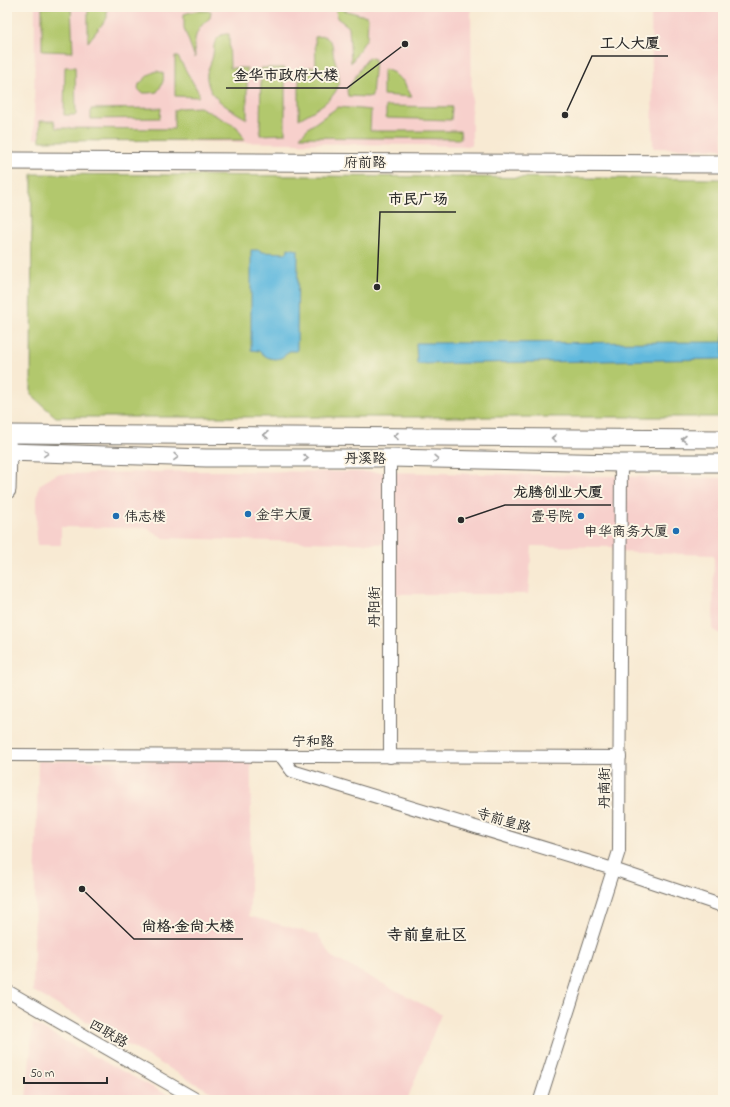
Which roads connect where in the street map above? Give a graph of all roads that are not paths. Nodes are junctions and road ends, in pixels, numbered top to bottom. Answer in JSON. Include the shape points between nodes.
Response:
{"nodes":[{"id":1,"x":7,"y":161,"type":"edge"},
{"id":2,"x":723,"y":164,"type":"edge"},
{"id":3,"x":7,"y":434,"type":"edge"},
{"id":4,"x":723,"y":439,"type":"edge"},
{"id":5,"x":7,"y":449,"type":"edge"},
{"id":6,"x":390,"y":458,"type":"junction"},
{"id":7,"x":621,"y":463,"type":"junction"},
{"id":8,"x":723,"y":463,"type":"edge"},
{"id":9,"x":7,"y":490,"type":"edge"},
{"id":10,"x":7,"y":755,"type":"edge"},
{"id":11,"x":281,"y":756,"type":"junction"},
{"id":12,"x":390,"y":756,"type":"junction"},
{"id":13,"x":620,"y":757,"type":"junction"},
{"id":14,"x":613,"y":869,"type":"junction"},
{"id":15,"x":723,"y":906,"type":"edge"},
{"id":16,"x":7,"y":991,"type":"edge"},
{"id":17,"x":197,"y":1100,"type":"edge"},
{"id":18,"x":540,"y":1100,"type":"edge"}],
"edges":[{"from":1,"to":2,"type":"main road","name":"府前路"},
{"from":4,"to":3,"type":"main road","name":"丹溪路","one_way":true},
{"from":5,"to":6,"type":"main road","name":"丹溪路","one_way":true,"via":[[214,458]]},
{"from":5,"to":9,"type":"main road"},
{"from":6,"to":7,"type":"main road","name":"丹溪路","one_way":true},
{"from":6,"to":12,"type":"street","name":"丹阳街"},
{"from":7,"to":8,"type":"main road","name":"丹溪路"},
{"from":7,"to":13,"type":"street","name":"丹南街"},
{"from":10,"to":11,"type":"street","name":"宁和路"},
{"from":11,"to":12,"type":"street","name":"宁和路"},
{"from":11,"to":14,"type":"street","name":"寺前皇路","via":[[292,771]]},
{"from":12,"to":13,"type":"street","name":"宁和路"},
{"from":13,"to":14,"type":"street","name":"丹南街","via":[[619,851]]},
{"from":14,"to":15,"type":"street","name":"寺前皇路"},
{"from":14,"to":18,"type":"street","name":"丹南街"},
{"from":16,"to":17,"type":"street","name":"四联路"}]}
